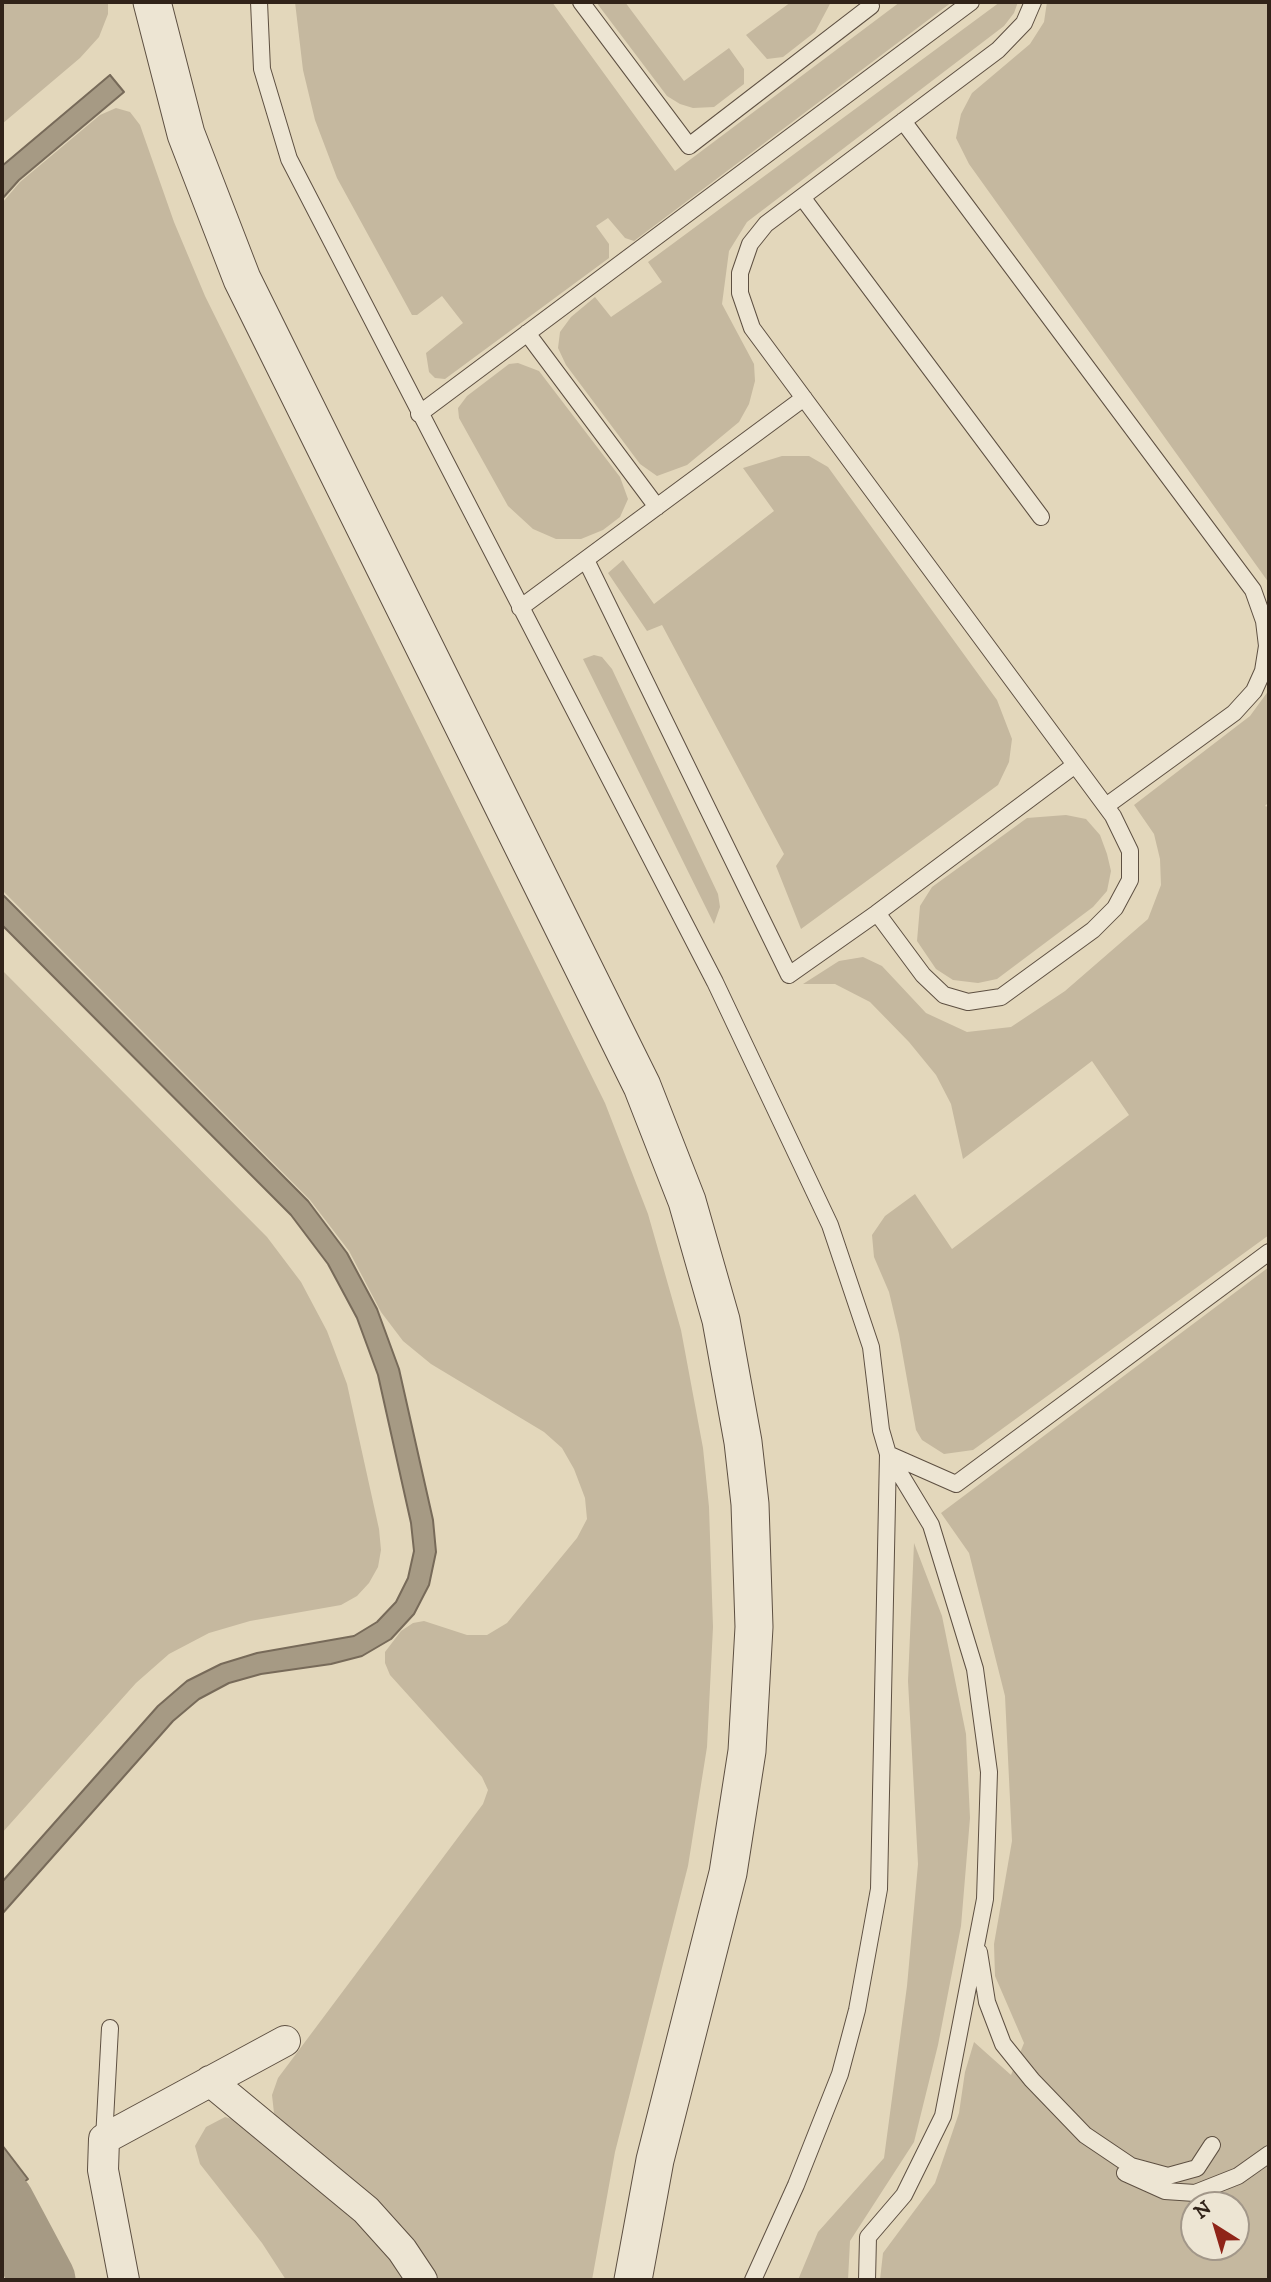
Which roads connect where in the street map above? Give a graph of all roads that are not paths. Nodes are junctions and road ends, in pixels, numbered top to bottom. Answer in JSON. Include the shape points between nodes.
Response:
{"nodes":[{"id":1,"x":152,"y":2,"type":"edge"},
{"id":2,"x":259,"y":2,"type":"edge"},
{"id":3,"x":581,"y":2,"type":"edge"},
{"id":4,"x":971,"y":2,"type":"edge"},
{"id":5,"x":1033,"y":2,"type":"edge"},
{"id":6,"x":872,"y":3,"type":"edge"},
{"id":7,"x":903,"y":121,"type":"junction"},
{"id":8,"x":802,"y":197,"type":"junction"},
{"id":9,"x":527,"y":333,"type":"junction"},
{"id":10,"x":804,"y":398,"type":"junction"},
{"id":11,"x":419,"y":414,"type":"junction"},
{"id":12,"x":657,"y":507,"type":"junction"},
{"id":13,"x":1041,"y":517,"type":"dead end"},
{"id":14,"x":586,"y":560,"type":"junction"},
{"id":15,"x":520,"y":608,"type":"junction"},
{"id":16,"x":1075,"y":765,"type":"junction"},
{"id":17,"x":1106,"y":806,"type":"junction"},
{"id":18,"x":877,"y":912,"type":"junction"},
{"id":19,"x":1269,"y":1252,"type":"edge"},
{"id":20,"x":888,"y":1454,"type":"junction"},
{"id":21,"x":977,"y":1939,"type":"junction"},
{"id":22,"x":110,"y":2028,"type":"dead end"},
{"id":23,"x":285,"y":2041,"type":"dead end"},
{"id":24,"x":210,"y":2081,"type":"junction"},
{"id":25,"x":1086,"y":2135,"type":"junction"},
{"id":26,"x":104,"y":2139,"type":"junction"},
{"id":27,"x":1212,"y":2146,"type":"dead end"},
{"id":28,"x":1269,"y":2154,"type":"edge"},
{"id":29,"x":124,"y":2280,"type":"edge"},
{"id":30,"x":422,"y":2280,"type":"edge"},
{"id":31,"x":633,"y":2280,"type":"edge"},
{"id":32,"x":753,"y":2280,"type":"edge"},
{"id":33,"x":867,"y":2280,"type":"edge"}],
"edges":[{"from":1,"to":31,"type":"street","via":[[186,134],[242,279],[642,1087],[687,1201],[723,1332],[750,1504],[754,1627],[747,1751],[728,1873],[655,2160]]},
{"from":2,"to":11,"type":"lane","via":[[262,69],[289,159]]},
{"from":3,"to":6,"type":"lane","via":[[689,146]]},
{"from":4,"to":9,"type":"lane"},
{"from":5,"to":7,"type":"lane","via":[[1024,23],[998,50]]},
{"from":7,"to":8,"type":"lane"},
{"from":7,"to":17,"type":"lane","via":[[1253,590],[1264,621],[1267,646],[1254,691],[1234,713]]},
{"from":8,"to":10,"type":"lane","via":[[766,224],[750,244],[740,273],[740,293],[752,328]]},
{"from":8,"to":13,"type":"lane"},
{"from":9,"to":11,"type":"lane"},
{"from":9,"to":12,"type":"lane"},
{"from":10,"to":12,"type":"lane"},
{"from":10,"to":16,"type":"lane"},
{"from":11,"to":15,"type":"lane"},
{"from":12,"to":14,"type":"lane"},
{"from":14,"to":15,"type":"lane"},
{"from":14,"to":18,"type":"lane","via":[[789,975]]},
{"from":15,"to":20,"type":"lane","via":[[715,982],[830,1225],[871,1347]]},
{"from":16,"to":17,"type":"lane"},
{"from":16,"to":18,"type":"lane"},
{"from":17,"to":18,"type":"lane","via":[[1130,851],[1130,880],[1115,908],[1093,930],[1001,996],[968,1002],[944,995],[923,975]]},
{"from":19,"to":20,"type":"lane","via":[[956,1484]]},
{"from":20,"to":21,"type":"lane","via":[[931,1525],[975,1669],[989,1772],[985,1899]]},
{"from":20,"to":32,"type":"lane","via":[[878,1889],[858,2010],[840,2074]]},
{"from":21,"to":25,"type":"lane","via":[[987,2002],[1003,2044]]},
{"from":21,"to":33,"type":"lane","via":[[943,2116],[904,2195],[868,2237]]},
{"from":22,"to":26,"type":"lane"},
{"from":23,"to":24,"type":"street"},
{"from":24,"to":26,"type":"street"},
{"from":24,"to":30,"type":"street","via":[[366,2210]]},
{"from":25,"to":27,"type":"lane","via":[[1131,2166],[1168,2176],[1197,2168]]},
{"from":25,"to":28,"type":"lane","via":[[1119,2170],[1165,2191],[1195,2193],[1238,2176]]},
{"from":26,"to":29,"type":"street","via":[[103,2170]]}]}
